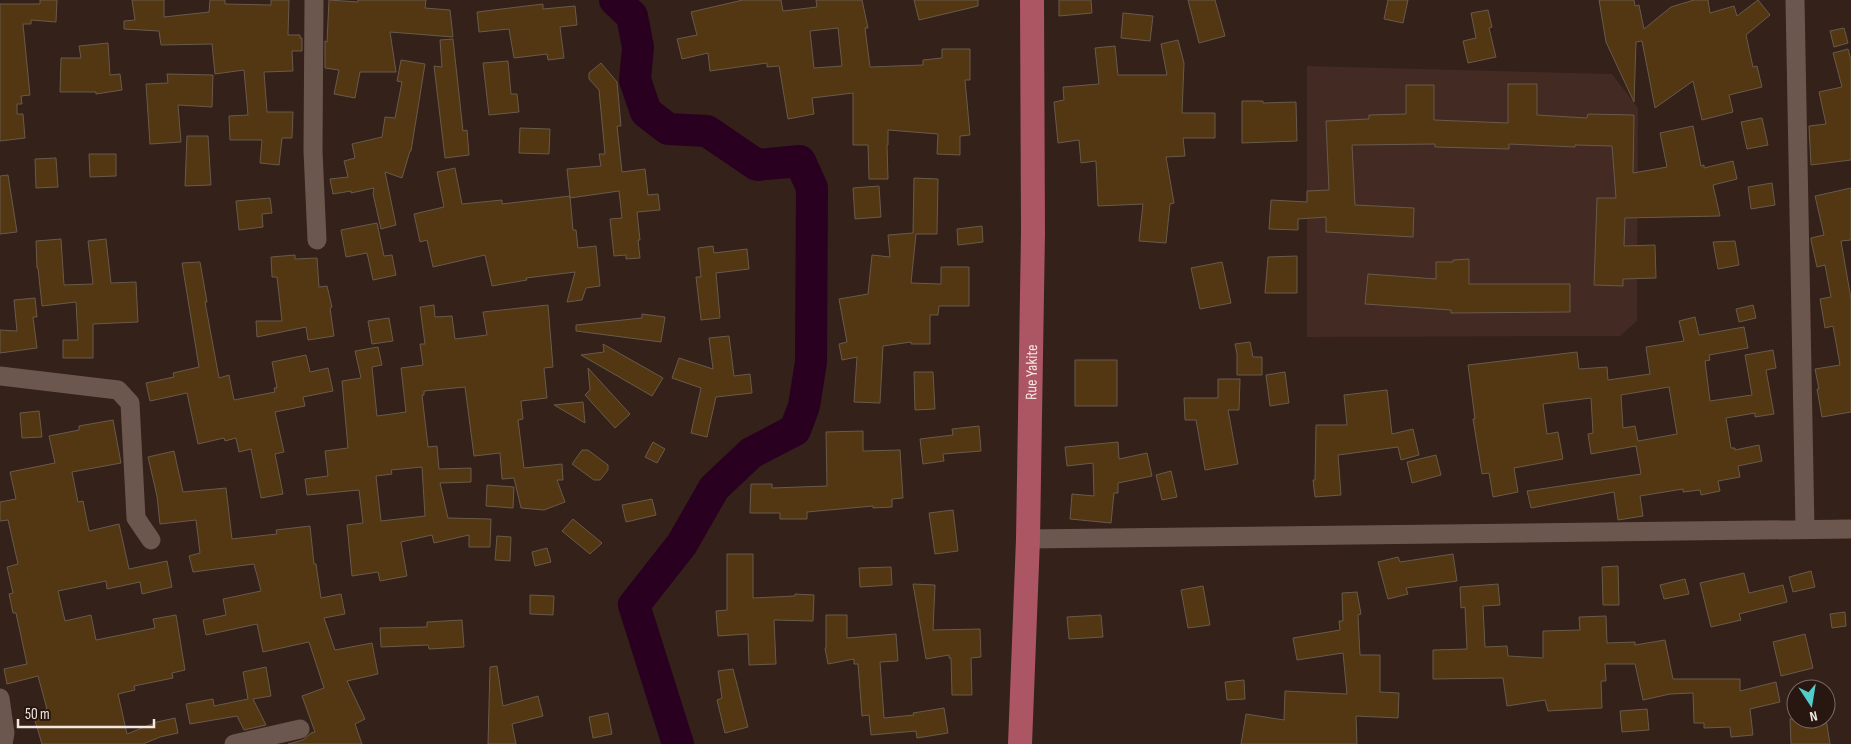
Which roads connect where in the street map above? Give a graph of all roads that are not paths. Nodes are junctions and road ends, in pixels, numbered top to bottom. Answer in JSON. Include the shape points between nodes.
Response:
{"nodes":[{"id":1,"x":314,"y":0,"type":"edge"},
{"id":2,"x":1032,"y":0,"type":"edge"},
{"id":3,"x":1796,"y":0,"type":"edge"},
{"id":4,"x":316,"y":240,"type":"dead end"},
{"id":5,"x":0,"y":376,"type":"edge"},
{"id":6,"x":1805,"y":529,"type":"junction"},
{"id":7,"x":1851,"y":530,"type":"edge"},
{"id":8,"x":1028,"y":539,"type":"junction"},
{"id":9,"x":151,"y":540,"type":"dead end"},
{"id":10,"x":0,"y":698,"type":"edge"},
{"id":11,"x":300,"y":729,"type":"dead end"},
{"id":12,"x":3,"y":744,"type":"edge"},
{"id":13,"x":234,"y":744,"type":"edge"},
{"id":14,"x":1020,"y":744,"type":"edge"}],
"edges":[{"from":1,"to":4,"type":"street"},
{"from":2,"to":8,"type":"main road","name":"Rue Yakite","via":[[1033,232]]},
{"from":3,"to":6,"type":"street"},
{"from":5,"to":9,"type":"street","via":[[118,390],[124,396],[130,403],[132,420],[136,518]]},
{"from":6,"to":7,"type":"street"},
{"from":6,"to":8,"type":"street"},
{"from":8,"to":14,"type":"main road","name":"Rue Yakite"},
{"from":10,"to":12,"type":"street","via":[[5,733]]},
{"from":11,"to":13,"type":"street"}]}
